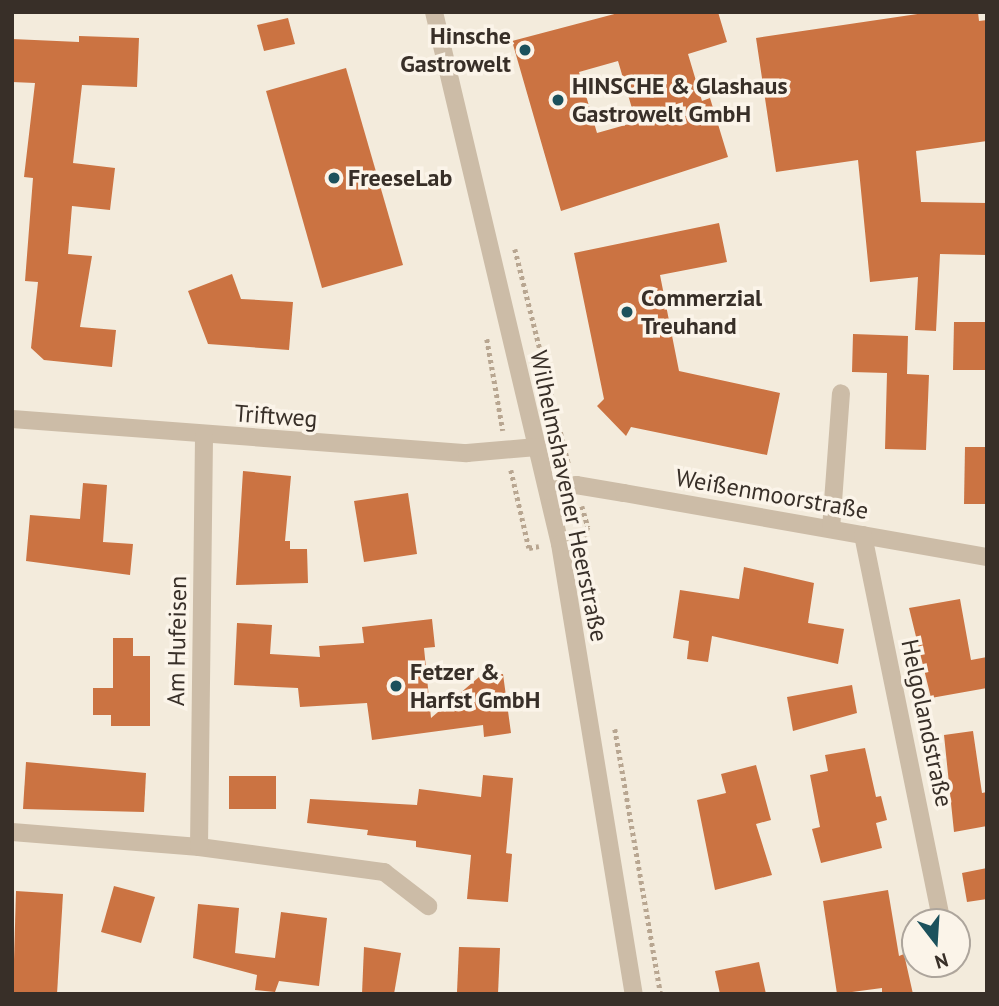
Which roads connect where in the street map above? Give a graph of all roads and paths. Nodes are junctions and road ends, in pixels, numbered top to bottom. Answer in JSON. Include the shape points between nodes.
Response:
{"nodes":[{"id":1,"x":434,"y":12,"type":"edge"},
{"id":2,"x":841,"y":393,"type":"dead end"},
{"id":3,"x":12,"y":419,"type":"edge"},
{"id":4,"x":204,"y":436,"type":"junction"},
{"id":5,"x":537,"y":447,"type":"junction"},
{"id":6,"x":548,"y":491,"type":"junction"},
{"id":7,"x":831,"y":529,"type":"junction"},
{"id":8,"x":863,"y":535,"type":"junction"},
{"id":9,"x":987,"y":557,"type":"edge"},
{"id":10,"x":12,"y":832,"type":"edge"},
{"id":11,"x":199,"y":847,"type":"junction"},
{"id":12,"x":428,"y":906,"type":"dead end"},
{"id":13,"x":939,"y":908,"type":"edge"},
{"id":14,"x":634,"y":994,"type":"edge"}],
"edges":[{"from":1,"to":5,"type":"street","name":"Wilhelmshavener Heerstraße"},
{"from":2,"to":7,"type":"street"},
{"from":3,"to":4,"type":"street","name":"Triftweg"},
{"from":4,"to":5,"type":"street","name":"Triftweg","via":[[467,453]]},
{"from":4,"to":11,"type":"street","name":"Am Hufeisen"},
{"from":5,"to":6,"type":"street","name":"Wilhelmshavener Heerstraße"},
{"from":6,"to":7,"type":"street","name":"Weißenmoorstraße","via":[[576,485]]},
{"from":6,"to":14,"type":"street","name":"Wilhelmshavener Heerstraße"},
{"from":7,"to":8,"type":"street","name":"Weißenmoorstraße"},
{"from":8,"to":9,"type":"street","name":"Weißenmoorstraße"},
{"from":8,"to":13,"type":"street","name":"Helgolandstraße"},
{"from":10,"to":11,"type":"street"},
{"from":11,"to":12,"type":"street","via":[[384,872]]}]}
